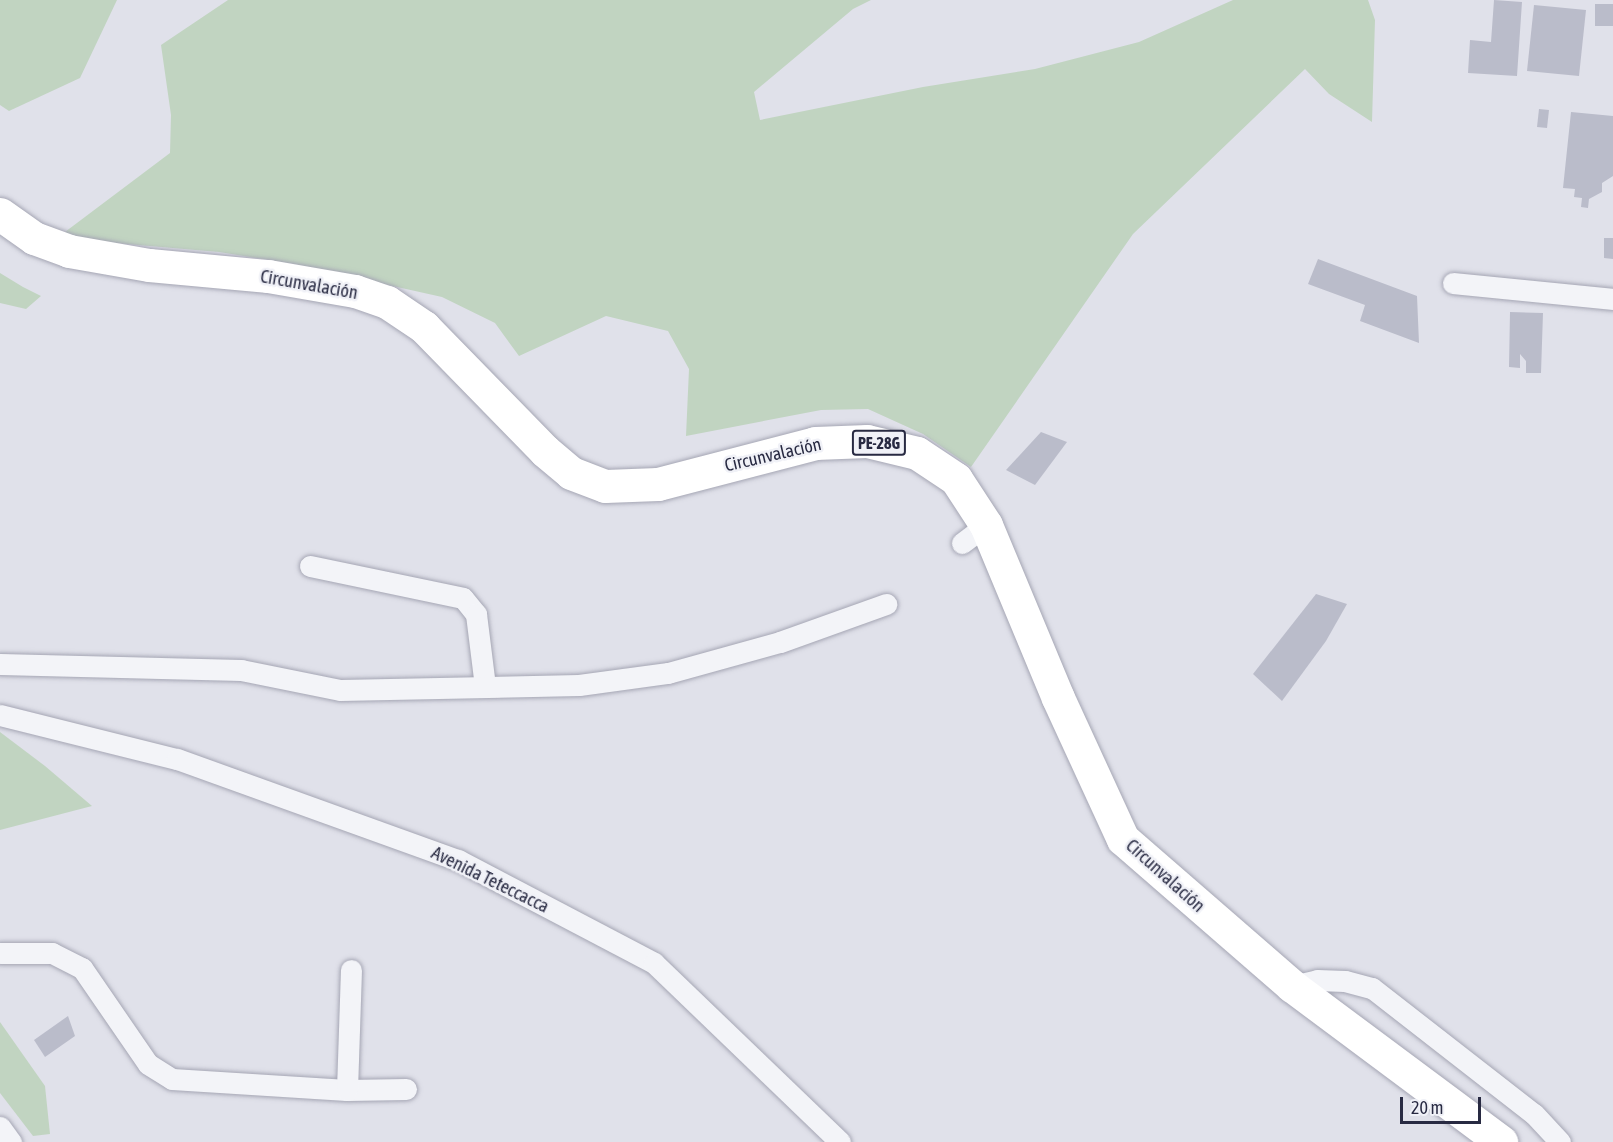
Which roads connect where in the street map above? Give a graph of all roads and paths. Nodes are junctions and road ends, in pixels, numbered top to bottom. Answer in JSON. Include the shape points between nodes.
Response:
{"nodes":[{"id":1,"x":0,"y":214,"type":"edge"},
{"id":2,"x":1453,"y":283,"type":"dead end"},
{"id":3,"x":1613,"y":299,"type":"edge"},
{"id":4,"x":310,"y":566,"type":"dead end"},
{"id":5,"x":886,"y":604,"type":"dead end"},
{"id":6,"x":0,"y":664,"type":"edge"},
{"id":7,"x":485,"y":686,"type":"junction"},
{"id":8,"x":2,"y":715,"type":"edge"},
{"id":9,"x":0,"y":953,"type":"edge"},
{"id":10,"x":351,"y":970,"type":"dead end"},
{"id":11,"x":1292,"y":986,"type":"junction"},
{"id":12,"x":406,"y":1089,"type":"dead end"},
{"id":13,"x":347,"y":1090,"type":"junction"},
{"id":14,"x":0,"y":1127,"type":"edge"},
{"id":15,"x":11,"y":1142,"type":"edge"},
{"id":16,"x":840,"y":1142,"type":"edge"},
{"id":17,"x":1502,"y":1142,"type":"edge"},
{"id":18,"x":1560,"y":1142,"type":"edge"}],
"edges":[{"from":1,"to":11,"type":"highway","name":"Circunvalación","number":"PE-28G","via":[[34,238],[69,251],[149,265],[268,276],[355,291],[387,302],[424,327],[544,451],[571,473],[605,486],[658,484],[815,443],[867,441],[917,453],[956,479],[974,534],[1058,698],[1123,839]]},
{"from":2,"to":3,"type":"street"},
{"from":4,"to":7,"type":"street","via":[[463,598],[476,614]]},
{"from":5,"to":7,"type":"street","via":[[780,642],[668,673],[579,685]]},
{"from":6,"to":7,"type":"street","via":[[241,669],[340,690]]},
{"from":8,"to":16,"type":"street","name":"Avenida Teteccacca","via":[[177,759],[458,860],[654,963]]},
{"from":9,"to":13,"type":"street","via":[[52,953],[82,968],[148,1064],[172,1079]]},
{"from":10,"to":13,"type":"street"},
{"from":11,"to":17,"type":"highway","name":"Circunvalación","number":"PE-28G"},
{"from":11,"to":18,"type":"street","via":[[1317,980],[1345,981],[1371,988],[1534,1114]]},
{"from":12,"to":13,"type":"street"},
{"from":14,"to":15,"type":"street"}]}
